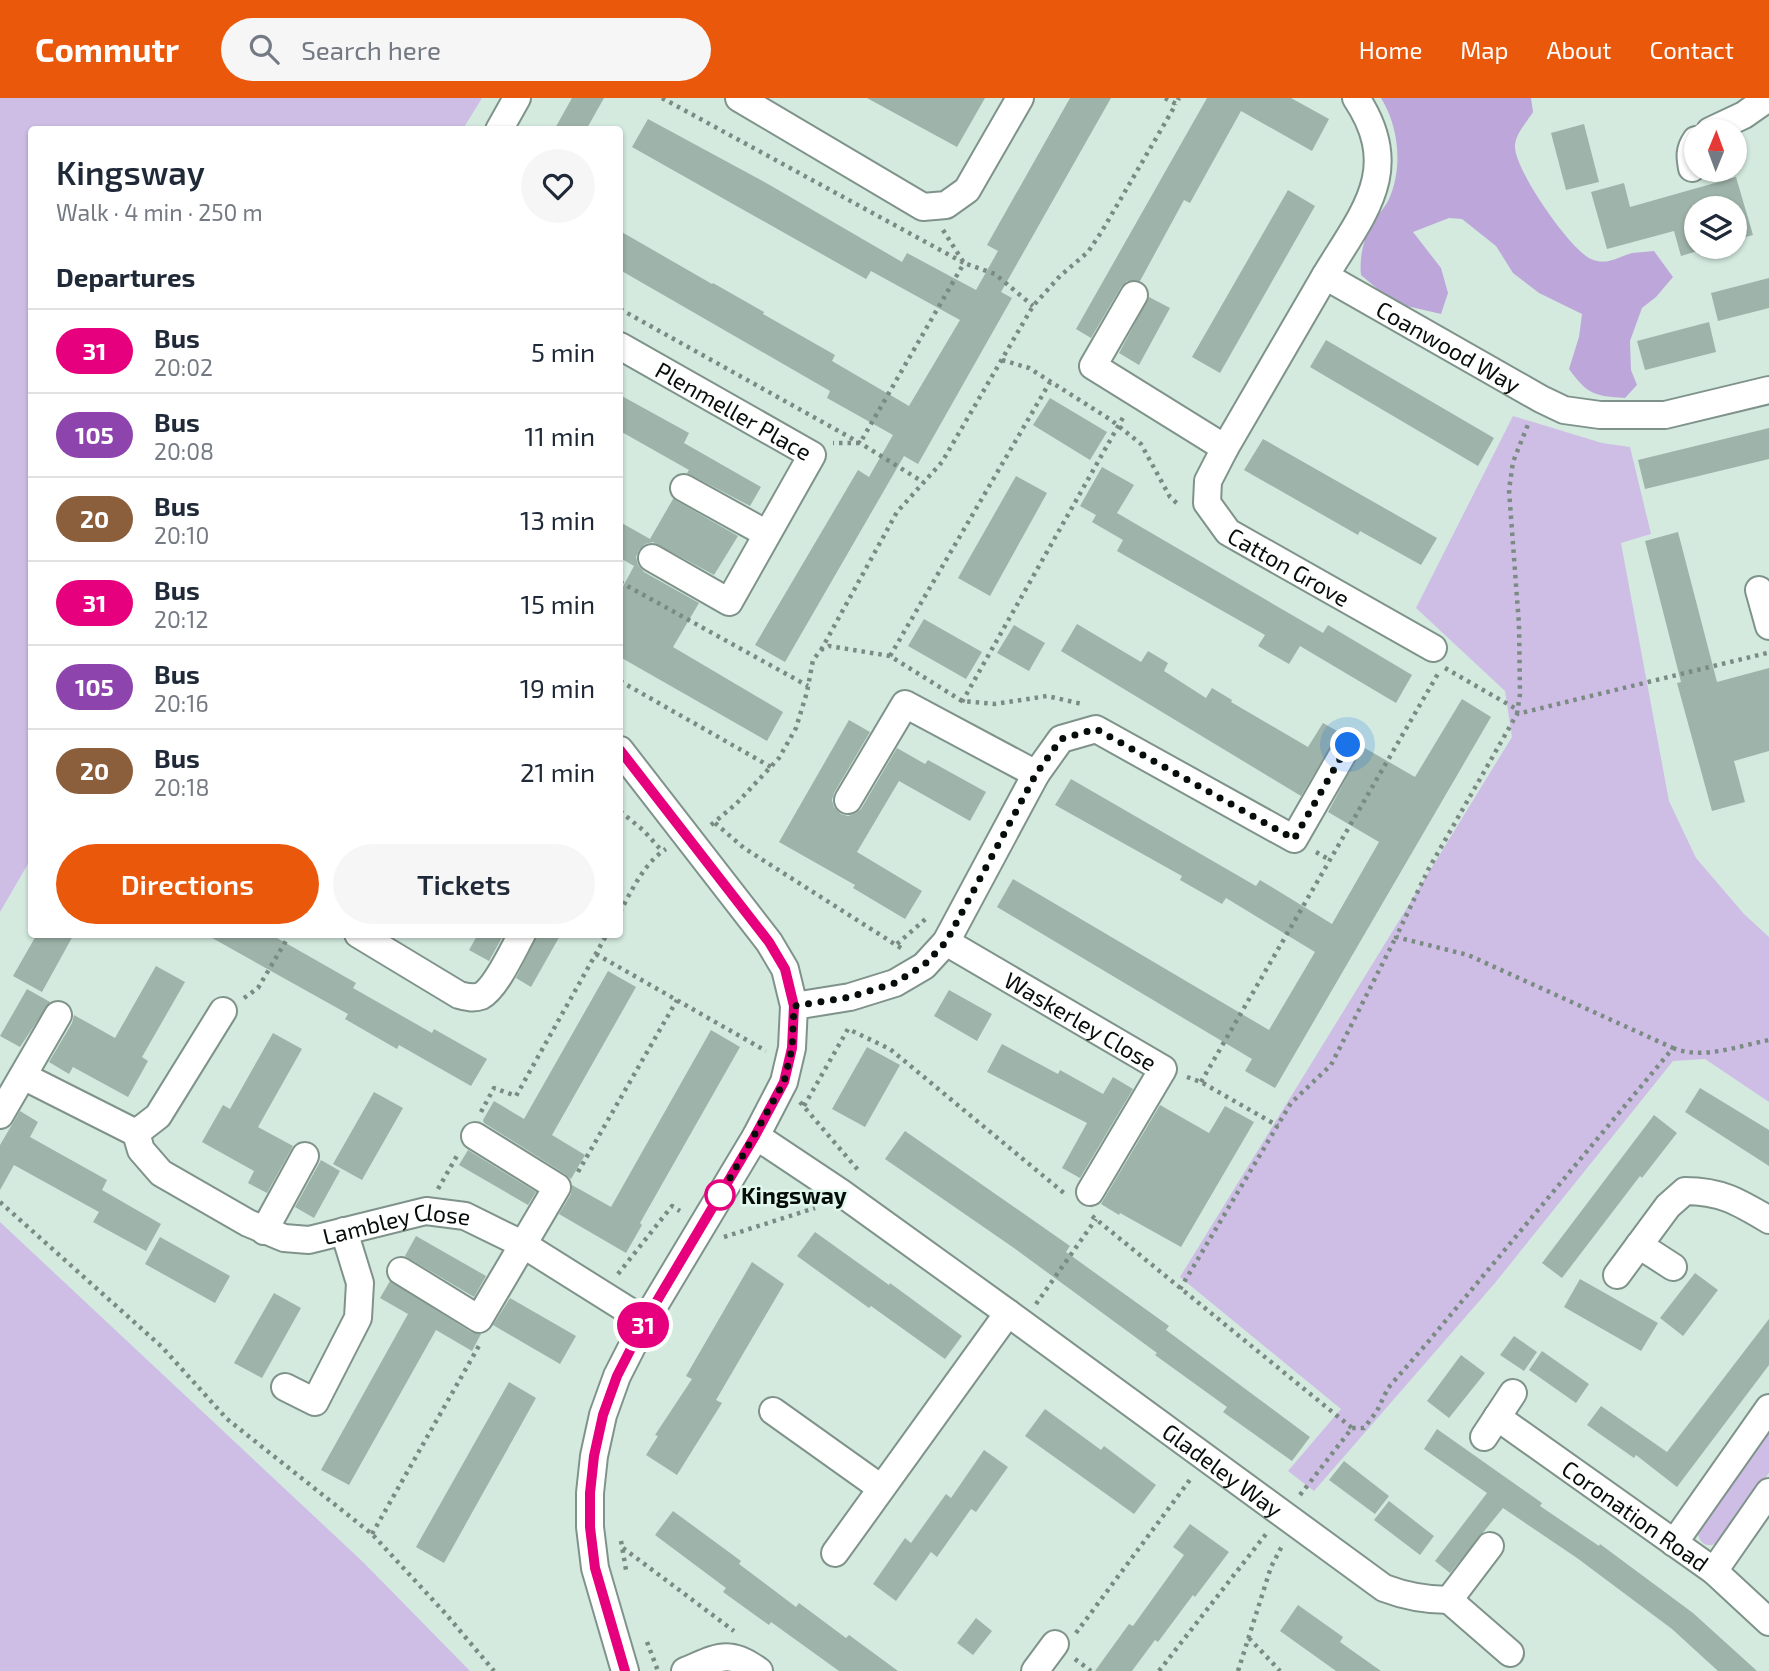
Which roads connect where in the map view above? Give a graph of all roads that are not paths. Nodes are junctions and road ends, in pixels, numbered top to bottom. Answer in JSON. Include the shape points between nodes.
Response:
{"nodes":[{"id":1,"x":517,"y":98,"type":"edge"},
{"id":2,"x":739,"y":98,"type":"edge"},
{"id":3,"x":1020,"y":98,"type":"edge"},
{"id":4,"x":1356,"y":98,"type":"edge"},
{"id":5,"x":1768,"y":98,"type":"edge"},
{"id":6,"x":1736,"y":119,"type":"edge"},
{"id":7,"x":501,"y":126,"type":"edge"},
{"id":8,"x":1325,"y":276,"type":"junction"},
{"id":9,"x":1135,"y":295,"type":"dead end"},
{"id":10,"x":623,"y":348,"type":"edge"},
{"id":11,"x":1769,"y":390,"type":"edge"},
{"id":12,"x":1225,"y":448,"type":"junction"},
{"id":13,"x":684,"y":488,"type":"dead end"},
{"id":14,"x":767,"y":534,"type":"junction"},
{"id":15,"x":652,"y":558,"type":"dead end"},
{"id":16,"x":1759,"y":590,"type":"dead end"},
{"id":17,"x":1769,"y":626,"type":"edge"},
{"id":18,"x":1438,"y":657,"type":"road end"},
{"id":19,"x":1348,"y":745,"type":"dead end"},
{"id":20,"x":623,"y":754,"type":"edge"},
{"id":21,"x":1036,"y":774,"type":"junction"},
{"id":22,"x":848,"y":800,"type":"dead end"},
{"id":23,"x":365,"y":938,"type":"edge"},
{"id":24,"x":520,"y":938,"type":"edge"},
{"id":25,"x":946,"y":942,"type":"junction"},
{"id":26,"x":794,"y":1006,"type":"junction"},
{"id":27,"x":223,"y":1011,"type":"road end"},
{"id":28,"x":58,"y":1015,"type":"dead end"},
{"id":29,"x":23,"y":1076,"type":"junction"},
{"id":30,"x":0,"y":1115,"type":"edge"},
{"id":31,"x":136,"y":1133,"type":"junction"},
{"id":32,"x":471,"y":1133,"type":"road end"},
{"id":33,"x":755,"y":1136,"type":"junction"},
{"id":34,"x":305,"y":1156,"type":"dead end"},
{"id":35,"x":1090,"y":1192,"type":"dead end"},
{"id":36,"x":1769,"y":1220,"type":"edge"},
{"id":37,"x":264,"y":1231,"type":"junction"},
{"id":38,"x":344,"y":1231,"type":"junction"},
{"id":39,"x":524,"y":1245,"type":"junction"},
{"id":40,"x":1639,"y":1245,"type":"junction"},
{"id":41,"x":1672,"y":1267,"type":"dead end"},
{"id":42,"x":401,"y":1270,"type":"dead end"},
{"id":43,"x":1617,"y":1275,"type":"dead end"},
{"id":44,"x":1015,"y":1318,"type":"junction"},
{"id":45,"x":645,"y":1321,"type":"junction"},
{"id":46,"x":285,"y":1387,"type":"dead end"},
{"id":47,"x":1513,"y":1393,"type":"dead end"},
{"id":48,"x":1769,"y":1408,"type":"edge"},
{"id":49,"x":773,"y":1411,"type":"dead end"},
{"id":50,"x":881,"y":1488,"type":"junction"},
{"id":51,"x":1769,"y":1492,"type":"edge"},
{"id":52,"x":1674,"y":1543,"type":"junction"},
{"id":53,"x":1490,"y":1546,"type":"dead end"},
{"id":54,"x":835,"y":1553,"type":"dead end"},
{"id":55,"x":1714,"y":1570,"type":"junction"},
{"id":56,"x":1449,"y":1600,"type":"junction"},
{"id":57,"x":1769,"y":1622,"type":"edge"},
{"id":58,"x":1064,"y":1642,"type":"road end"},
{"id":59,"x":1510,"y":1653,"type":"dead end"},
{"id":60,"x":625,"y":1671,"type":"edge"},
{"id":61,"x":685,"y":1671,"type":"edge"},
{"id":62,"x":759,"y":1671,"type":"edge"},
{"id":63,"x":1035,"y":1671,"type":"edge"}],
"edges":[{"from":1,"to":7,"type":"street"},
{"from":2,"to":3,"type":"street","via":[[923,207],[946,205],[967,190]]},
{"from":4,"to":8,"type":"street","via":[[1370,119],[1379,172],[1370,202]]},
{"from":5,"to":6,"type":"street"},
{"from":8,"to":11,"type":"street","name":"Coanwood Way","via":[[1564,410],[1665,415]]},
{"from":8,"to":12,"type":"street","name":"Catton Grove"},
{"from":9,"to":12,"type":"street","via":[[1093,366]]},
{"from":10,"to":14,"type":"street","name":"Plenmeller Place","via":[[812,455]]},
{"from":12,"to":18,"type":"street","name":"Catton Grove","via":[[1208,481],[1207,503],[1228,531]]},
{"from":13,"to":14,"type":"street"},
{"from":14,"to":15,"type":"street","name":"Plenmeller Place","via":[[729,602]]},
{"from":16,"to":17,"type":"street"},
{"from":19,"to":21,"type":"street","via":[[1294,839],[1096,729],[1061,739]]},
{"from":20,"to":26,"type":"street","via":[[769,942],[785,969]]},
{"from":21,"to":22,"type":"street","via":[[905,704]]},
{"from":21,"to":25,"type":"street"},
{"from":23,"to":24,"type":"street","via":[[459,995],[472,998],[483,995],[493,984]]},
{"from":25,"to":26,"type":"street","via":[[924,965],[895,983],[850,997]]},
{"from":25,"to":35,"type":"street","name":"Waskerley Close","via":[[1163,1069]]},
{"from":26,"to":33,"type":"street","via":[[784,1082]]},
{"from":27,"to":31,"type":"street","via":[[158,1116]]},
{"from":28,"to":29,"type":"street"},
{"from":29,"to":30,"type":"street"},
{"from":29,"to":31,"type":"street"},
{"from":31,"to":37,"type":"street","name":"Lambley Close","via":[[141,1150],[161,1173]]},
{"from":32,"to":39,"type":"street","name":"Lambley Close","via":[[557,1187]]},
{"from":33,"to":44,"type":"street","name":"Gladeley Way"},
{"from":33,"to":45,"type":"street"},
{"from":34,"to":37,"type":"street"},
{"from":36,"to":40,"type":"street","via":[[1742,1203],[1709,1191],[1685,1191]]},
{"from":37,"to":38,"type":"street","name":"Lambley Close","via":[[309,1240]]},
{"from":38,"to":39,"type":"street","name":"Lambley Close","via":[[426,1211],[465,1216]]},
{"from":38,"to":46,"type":"street","via":[[360,1283],[358,1318],[315,1402]]},
{"from":39,"to":42,"type":"street","name":"Lambley Close","via":[[479,1319]]},
{"from":39,"to":45,"type":"street","name":"Lambley Close"},
{"from":40,"to":41,"type":"street"},
{"from":40,"to":43,"type":"street"},
{"from":44,"to":50,"type":"street"},
{"from":44,"to":56,"type":"street","name":"Gladeley Way","via":[[1384,1588]]},
{"from":45,"to":60,"type":"street","via":[[603,1415],[591,1480],[595,1568]]},
{"from":47,"to":52,"type":"street","name":"Coronation Road","via":[[1491,1427]]},
{"from":48,"to":52,"type":"street"},
{"from":49,"to":50,"type":"street"},
{"from":50,"to":54,"type":"street"},
{"from":51,"to":55,"type":"street"},
{"from":52,"to":55,"type":"street","name":"Coronation Road"},
{"from":53,"to":56,"type":"street"},
{"from":55,"to":57,"type":"street","name":"Coronation Road"},
{"from":56,"to":59,"type":"street"},
{"from":58,"to":63,"type":"street"},
{"from":61,"to":62,"type":"street","via":[[724,1656]]}]}
